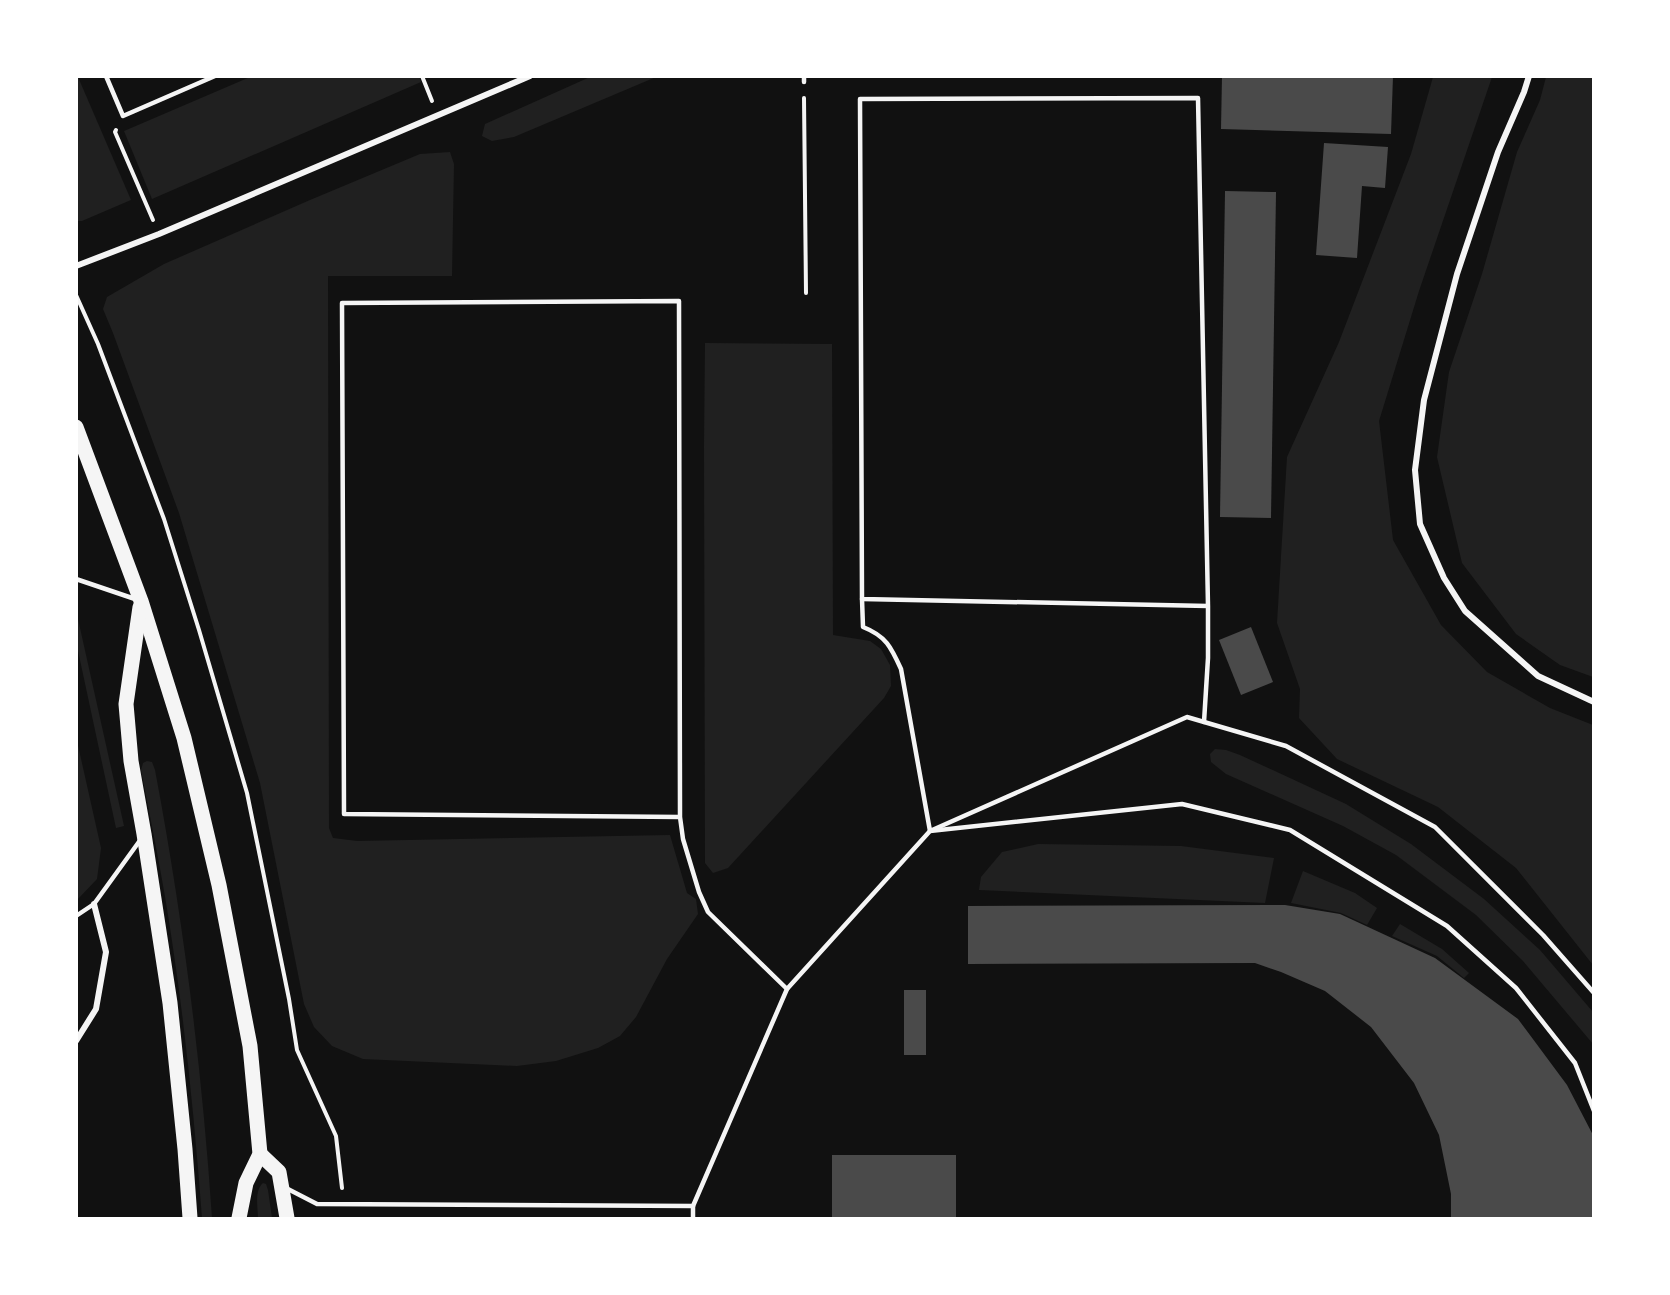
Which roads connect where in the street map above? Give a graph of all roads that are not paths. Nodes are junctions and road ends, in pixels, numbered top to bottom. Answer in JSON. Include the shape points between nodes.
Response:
{"nodes":[{"id":1,"x":106,"y":76,"type":"edge"},
{"id":2,"x":216,"y":76,"type":"edge"},
{"id":3,"x":530,"y":76,"type":"edge"},
{"id":4,"x":1529,"y":76,"type":"edge"},
{"id":5,"x":76,"y":266,"type":"edge"},
{"id":6,"x":76,"y":427,"type":"edge"},
{"id":7,"x":76,"y":579,"type":"edge"},
{"id":8,"x":862,"y":599,"type":"junction"},
{"id":9,"x":141,"y":601,"type":"junction"},
{"id":10,"x":1208,"y":606,"type":"junction"},
{"id":11,"x":1593,"y":702,"type":"edge"},
{"id":12,"x":1204,"y":722,"type":"junction"},
{"id":13,"x":680,"y":817,"type":"junction"},
{"id":14,"x":930,"y":831,"type":"junction"},
{"id":15,"x":144,"y":834,"type":"junction"},
{"id":16,"x":94,"y":904,"type":"junction"},
{"id":17,"x":76,"y":916,"type":"edge"},
{"id":18,"x":787,"y":989,"type":"junction"},
{"id":19,"x":1593,"y":993,"type":"edge"},
{"id":20,"x":76,"y":1041,"type":"edge"},
{"id":21,"x":1593,"y":1111,"type":"edge"},
{"id":22,"x":260,"y":1154,"type":"junction"},
{"id":23,"x":282,"y":1186,"type":"junction"},
{"id":24,"x":693,"y":1206,"type":"junction"},
{"id":25,"x":190,"y":1218,"type":"edge"},
{"id":26,"x":239,"y":1218,"type":"edge"},
{"id":27,"x":287,"y":1218,"type":"edge"},
{"id":28,"x":693,"y":1218,"type":"edge"}],
"edges":[{"from":1,"to":2,"type":"lane","via":[[123,116]]},
{"from":3,"to":5,"type":"street"},
{"from":4,"to":11,"type":"street","via":[[1498,152],[1457,274],[1424,400],[1415,470],[1420,524],[1444,578],[1465,611],[1538,676]]},
{"from":6,"to":9,"type":"main road"},
{"from":7,"to":9,"type":"lane"},
{"from":8,"to":10,"type":"lane"},
{"from":8,"to":10,"type":"lane","via":[[860,99],[1198,98]]},
{"from":8,"to":14,"type":"lane","via":[[863,627],[876,632],[890,647],[901,669]]},
{"from":9,"to":15,"type":"main road","via":[[126,704]]},
{"from":9,"to":22,"type":"main road","via":[[184,738],[219,885],[249,1046]]},
{"from":10,"to":12,"type":"lane"},
{"from":12,"to":14,"type":"lane","via":[[1187,717]]},
{"from":12,"to":19,"type":"lane","via":[[1286,746],[1435,827],[1543,935]]},
{"from":13,"to":13,"type":"lane","via":[[679,301],[342,303],[344,814]]},
{"from":13,"to":18,"type":"lane","via":[[683,839],[708,912]]},
{"from":14,"to":18,"type":"lane"},
{"from":14,"to":21,"type":"lane","via":[[1182,804],[1290,830],[1447,926],[1516,988],[1575,1064]]},
{"from":15,"to":16,"type":"lane"},
{"from":15,"to":25,"type":"main road","via":[[170,1003]]},
{"from":16,"to":17,"type":"lane"},
{"from":16,"to":20,"type":"street","via":[[106,952],[96,1009]]},
{"from":18,"to":24,"type":"lane"},
{"from":22,"to":23,"type":"main road","via":[[279,1172]]},
{"from":22,"to":26,"type":"main road","via":[[246,1183]]},
{"from":23,"to":24,"type":"lane","via":[[317,1204]]},
{"from":23,"to":27,"type":"main road"},
{"from":24,"to":28,"type":"lane"}]}
